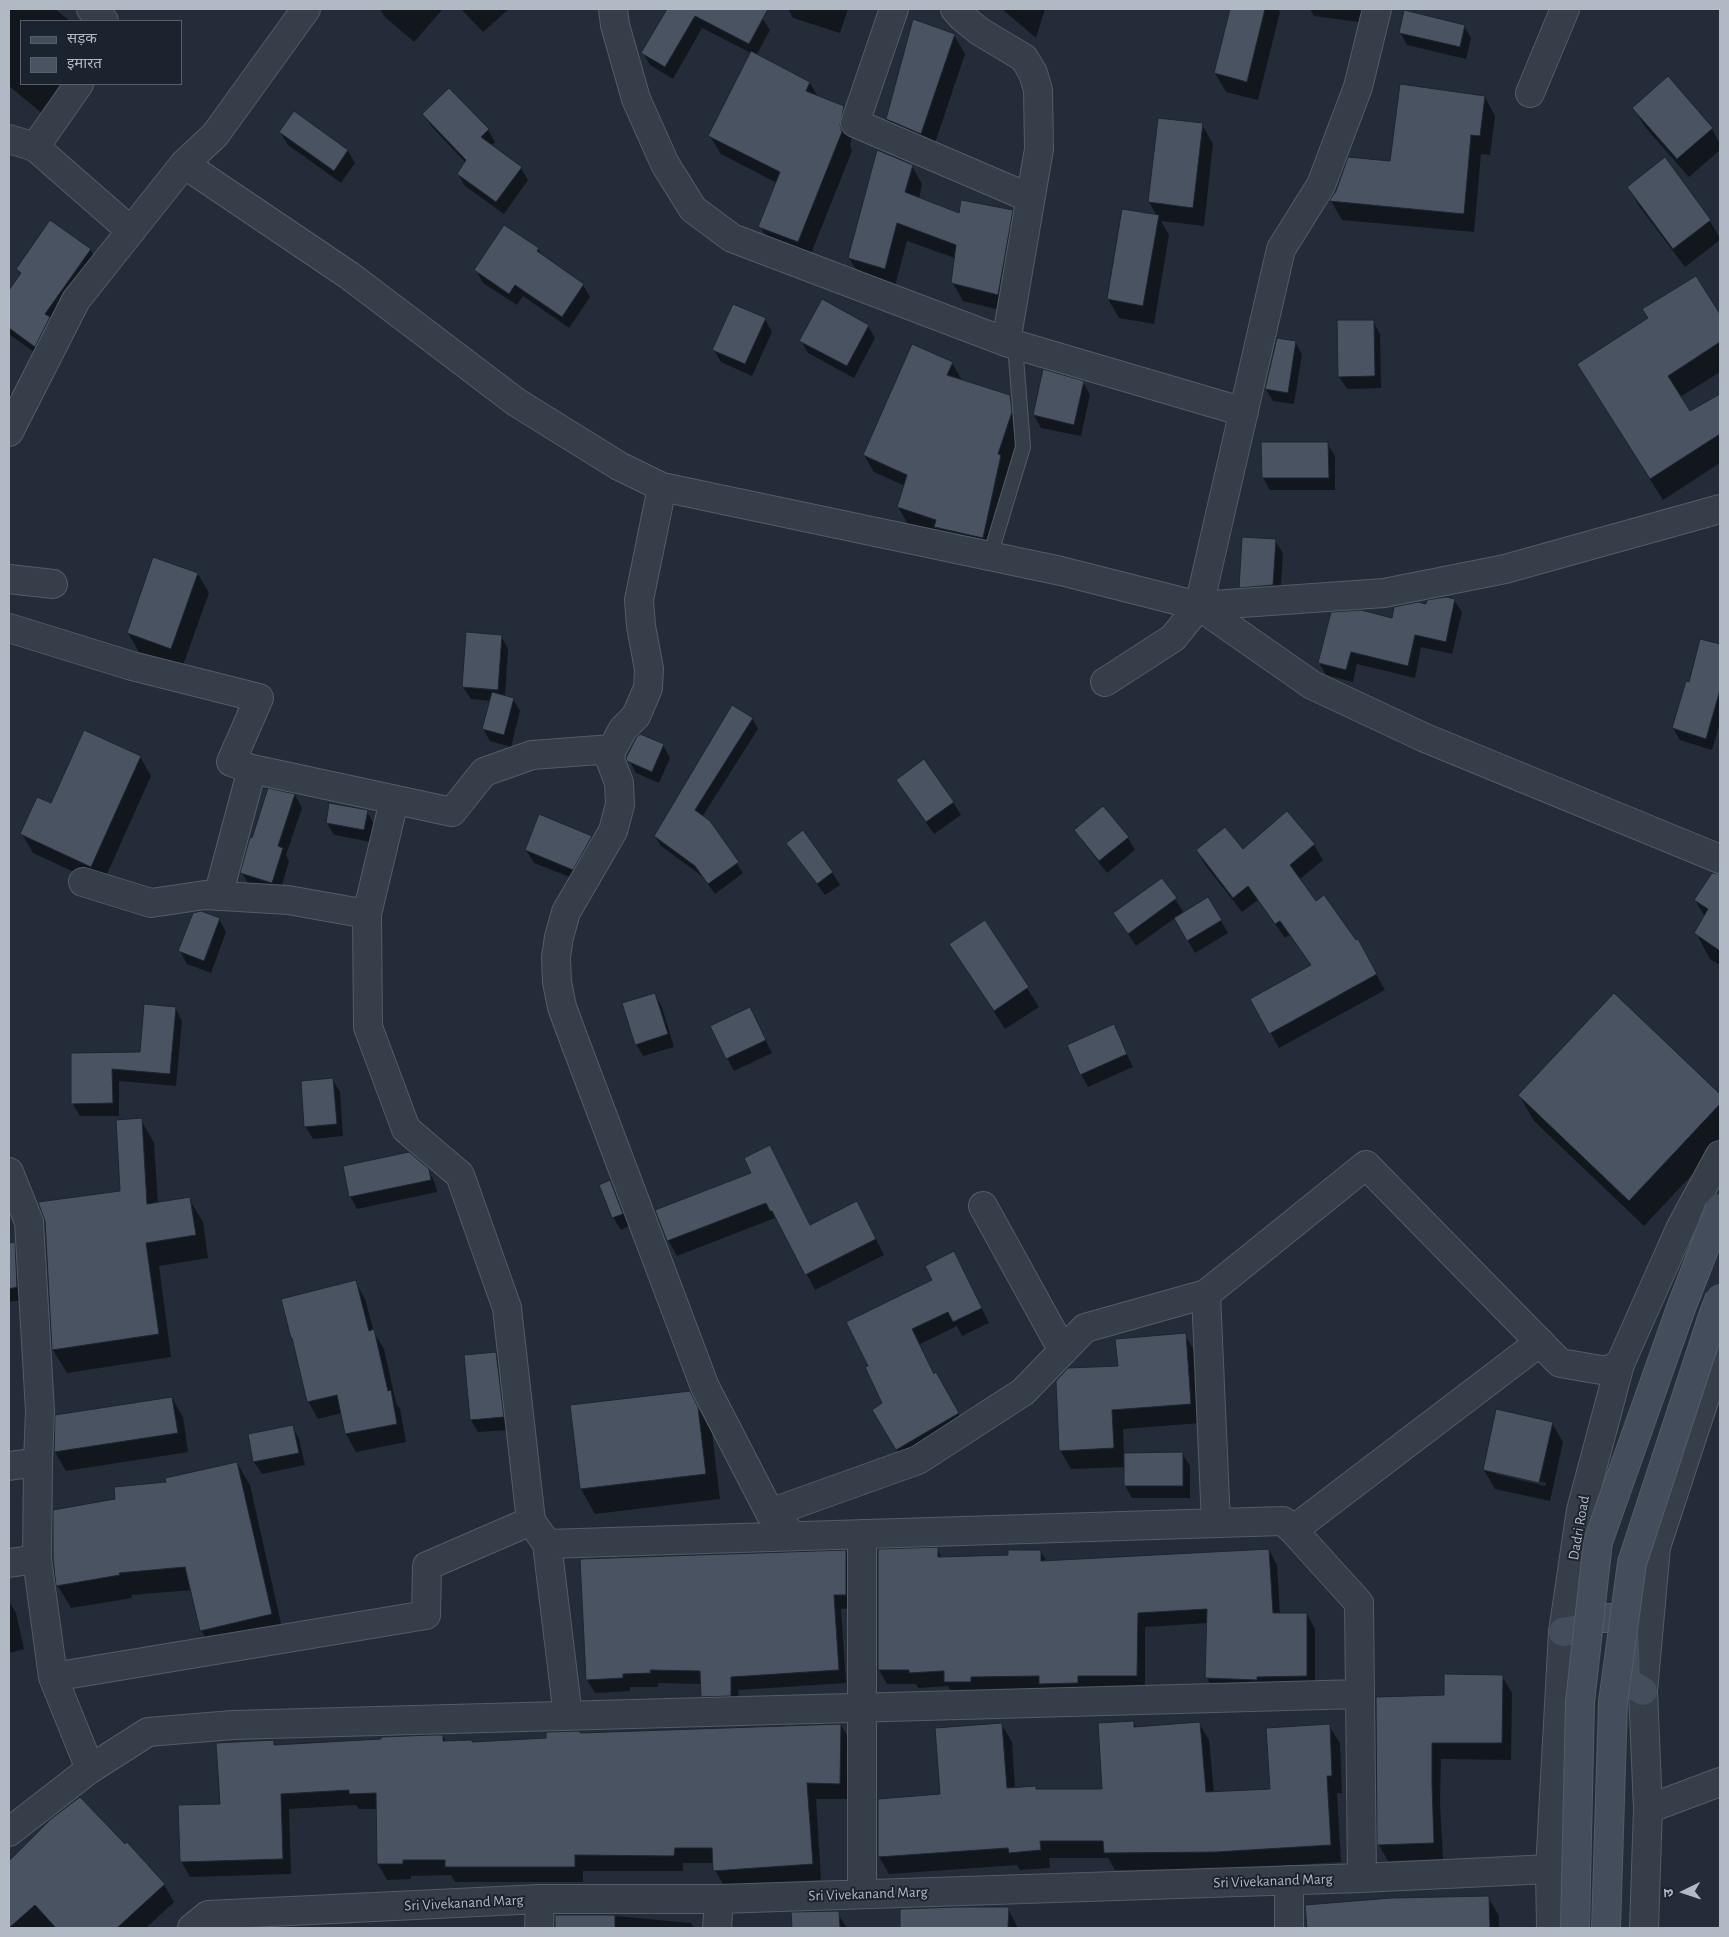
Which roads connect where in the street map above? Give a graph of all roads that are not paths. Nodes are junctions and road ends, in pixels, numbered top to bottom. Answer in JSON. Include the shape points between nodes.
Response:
{"nodes":[{"id":1,"x":92,"y":9,"type":"edge"},
{"id":2,"x":306,"y":9,"type":"edge"},
{"id":3,"x":613,"y":9,"type":"edge"},
{"id":4,"x":894,"y":9,"type":"edge"},
{"id":5,"x":955,"y":9,"type":"edge"},
{"id":6,"x":1377,"y":9,"type":"edge"},
{"id":7,"x":1565,"y":9,"type":"edge"},
{"id":8,"x":103,"y":20,"type":"edge"},
{"id":9,"x":78,"y":85,"type":"edge"},
{"id":10,"x":1530,"y":93,"type":"dead end"},
{"id":11,"x":9,"y":139,"type":"edge"},
{"id":12,"x":35,"y":147,"type":"junction"},
{"id":13,"x":184,"y":164,"type":"junction"},
{"id":14,"x":1030,"y":198,"type":"junction"},
{"id":15,"x":131,"y":231,"type":"junction"},
{"id":16,"x":1010,"y":343,"type":"junction"},
{"id":17,"x":1244,"y":412,"type":"junction"},
{"id":18,"x":9,"y":432,"type":"edge"},
{"id":19,"x":662,"y":487,"type":"junction"},
{"id":20,"x":1720,"y":509,"type":"edge"},
{"id":21,"x":990,"y":556,"type":"junction"},
{"id":22,"x":9,"y":579,"type":"edge"},
{"id":23,"x":53,"y":584,"type":"dead end"},
{"id":24,"x":1199,"y":606,"type":"junction"},
{"id":25,"x":9,"y":628,"type":"edge"},
{"id":26,"x":1105,"y":682,"type":"dead end"},
{"id":27,"x":612,"y":749,"type":"junction"},
{"id":28,"x":252,"y":769,"type":"junction"},
{"id":29,"x":394,"y":801,"type":"junction"},
{"id":30,"x":1720,"y":858,"type":"edge"},
{"id":31,"x":82,"y":882,"type":"dead end"},
{"id":32,"x":218,"y":896,"type":"junction"},
{"id":33,"x":367,"y":914,"type":"junction"},
{"id":34,"x":1720,"y":1155,"type":"edge"},
{"id":35,"x":9,"y":1172,"type":"edge"},
{"id":36,"x":983,"y":1206,"type":"dead end"},
{"id":37,"x":1720,"y":1208,"type":"edge"},
{"id":38,"x":1206,"y":1294,"type":"junction"},
{"id":39,"x":1720,"y":1298,"type":"edge"},
{"id":40,"x":1540,"y":1342,"type":"junction"},
{"id":41,"x":1062,"y":1351,"type":"junction"},
{"id":42,"x":1720,"y":1352,"type":"edge"},
{"id":43,"x":1620,"y":1364,"type":"junction"},
{"id":44,"x":38,"y":1462,"type":"junction"},
{"id":45,"x":9,"y":1466,"type":"edge"},
{"id":46,"x":770,"y":1513,"type":"junction"},
{"id":47,"x":531,"y":1521,"type":"junction"},
{"id":48,"x":1216,"y":1522,"type":"junction"},
{"id":49,"x":1293,"y":1530,"type":"junction"},
{"id":50,"x":862,"y":1534,"type":"junction"},
{"id":51,"x":794,"y":1536,"type":"junction"},
{"id":52,"x":546,"y":1544,"type":"junction"},
{"id":53,"x":38,"y":1559,"type":"junction"},
{"id":54,"x":9,"y":1563,"type":"edge"},
{"id":55,"x":1563,"y":1632,"type":"junction"},
{"id":56,"x":53,"y":1678,"type":"junction"},
{"id":57,"x":1643,"y":1691,"type":"junction"},
{"id":58,"x":1360,"y":1694,"type":"junction"},
{"id":59,"x":862,"y":1708,"type":"junction"},
{"id":60,"x":568,"y":1716,"type":"junction"},
{"id":61,"x":90,"y":1769,"type":"junction"},
{"id":62,"x":1720,"y":1782,"type":"edge"},
{"id":63,"x":1648,"y":1809,"type":"junction"},
{"id":64,"x":9,"y":1832,"type":"edge"},
{"id":65,"x":1550,"y":1869,"type":"junction"},
{"id":66,"x":1362,"y":1878,"type":"junction"},
{"id":67,"x":1289,"y":1880,"type":"junction"},
{"id":68,"x":862,"y":1894,"type":"junction"},
{"id":69,"x":540,"y":1899,"type":"junction"},
{"id":70,"x":719,"y":1899,"type":"junction"},
{"id":71,"x":192,"y":1928,"type":"edge"},
{"id":72,"x":539,"y":1928,"type":"edge"},
{"id":73,"x":717,"y":1928,"type":"edge"},
{"id":74,"x":1289,"y":1928,"type":"edge"},
{"id":75,"x":1552,"y":1928,"type":"edge"},
{"id":76,"x":1575,"y":1928,"type":"edge"},
{"id":77,"x":1606,"y":1928,"type":"edge"},
{"id":78,"x":1644,"y":1928,"type":"edge"}],
"edges":[{"from":1,"to":8,"type":"street"},
{"from":2,"to":13,"type":"street","via":[[215,135]]},
{"from":3,"to":16,"type":"street","via":[[636,99],[665,164],[692,209],[732,238]]},
{"from":4,"to":14,"type":"street","via":[[856,123]]},
{"from":5,"to":14,"type":"street","via":[[979,31],[1024,58],[1033,73],[1038,90],[1039,148]]},
{"from":6,"to":17,"type":"street","via":[[1358,87],[1321,185],[1281,249]]},
{"from":7,"to":10,"type":"street"},
{"from":9,"to":12,"type":"street"},
{"from":11,"to":12,"type":"street"},
{"from":12,"to":15,"type":"street"},
{"from":13,"to":15,"type":"street"},
{"from":13,"to":19,"type":"street","via":[[350,276],[516,402],[618,466]]},
{"from":14,"to":16,"type":"street"},
{"from":15,"to":18,"type":"street","via":[[76,300]]},
{"from":16,"to":17,"type":"street"},
{"from":16,"to":21,"type":"lane","via":[[1023,447]]},
{"from":17,"to":24,"type":"street"},
{"from":19,"to":21,"type":"street"},
{"from":19,"to":27,"type":"street","via":[[639,600],[649,669],[648,688],[636,716],[623,729]]},
{"from":20,"to":24,"type":"street","via":[[1505,569],[1384,593]]},
{"from":21,"to":24,"type":"street"},
{"from":22,"to":23,"type":"street"},
{"from":24,"to":26,"type":"street","via":[[1173,638]]},
{"from":24,"to":30,"type":"street","via":[[1312,685],[1423,738]]},
{"from":25,"to":28,"type":"street","via":[[132,666],[259,698],[231,762]]},
{"from":27,"to":29,"type":"street","via":[[532,755],[484,772],[452,812]]},
{"from":27,"to":46,"type":"street","via":[[610,759],[619,784],[620,805],[613,830],[566,912],[556,958],[562,1007],[705,1387]]},
{"from":28,"to":29,"type":"street"},
{"from":28,"to":32,"type":"street"},
{"from":29,"to":33,"type":"street"},
{"from":31,"to":32,"type":"street","via":[[151,903]]},
{"from":32,"to":33,"type":"street","via":[[288,900]]},
{"from":33,"to":47,"type":"street","via":[[368,1027],[406,1129],[460,1175],[507,1308]]},
{"from":34,"to":43,"type":"street","name":"Dadri Road","via":[[1680,1229]]},
{"from":35,"to":44,"type":"street","via":[[29,1222],[40,1410]]},
{"from":36,"to":41,"type":"street"},
{"from":37,"to":76,"type":"main road","bridge":true,"via":[[1680,1308],[1598,1542],[1580,1702]]},
{"from":38,"to":40,"type":"street","via":[[1366,1165]]},
{"from":38,"to":41,"type":"street","via":[[1084,1328]]},
{"from":38,"to":48,"type":"street"},
{"from":39,"to":77,"type":"main road","bridge":true,"via":[[1632,1562],[1613,1702]]},
{"from":40,"to":43,"type":"street","via":[[1560,1363],[1607,1371]]},
{"from":40,"to":49,"type":"street"},
{"from":41,"to":46,"type":"street","via":[[1023,1392],[918,1460]]},
{"from":42,"to":57,"type":"street","via":[[1656,1547]]},
{"from":43,"to":55,"type":"street","name":"Dadri Road","via":[[1581,1510]]},
{"from":44,"to":45,"type":"street"},
{"from":44,"to":53,"type":"street"},
{"from":46,"to":51,"type":"street"},
{"from":47,"to":52,"type":"street"},
{"from":47,"to":56,"type":"street","via":[[427,1566],[426,1615]]},
{"from":48,"to":49,"type":"street","via":[[1283,1521]]},
{"from":48,"to":50,"type":"street"},
{"from":49,"to":58,"type":"street","via":[[1359,1603]]},
{"from":50,"to":51,"type":"street"},
{"from":50,"to":59,"type":"street"},
{"from":51,"to":52,"type":"street"},
{"from":52,"to":60,"type":"street"},
{"from":53,"to":54,"type":"street"},
{"from":53,"to":56,"type":"street"},
{"from":55,"to":57,"type":"main road","via":[[1584,1628],[1599,1618],[1620,1622],[1624,1628],[1626,1677]]},
{"from":55,"to":65,"type":"street","name":"Dadri Road"},
{"from":56,"to":61,"type":"street"},
{"from":57,"to":63,"type":"street"},
{"from":58,"to":59,"type":"street"},
{"from":58,"to":66,"type":"street"},
{"from":59,"to":60,"type":"street"},
{"from":59,"to":68,"type":"street"},
{"from":60,"to":61,"type":"street","via":[[243,1725],[148,1732]]},
{"from":61,"to":64,"type":"street"},
{"from":62,"to":63,"type":"street"},
{"from":63,"to":78,"type":"street"},
{"from":65,"to":66,"type":"street","name":"Sri Vivekanand Marg"},
{"from":65,"to":75,"type":"street","name":"Dadri Road"},
{"from":66,"to":67,"type":"street","name":"Sri Vivekanand Marg"},
{"from":67,"to":68,"type":"street","name":"Sri Vivekanand Marg"},
{"from":67,"to":74,"type":"street"},
{"from":68,"to":70,"type":"street","name":"Sri Vivekanand Marg"},
{"from":69,"to":70,"type":"street","name":"Sri Vivekanand Marg"},
{"from":69,"to":71,"type":"street","name":"Sri Vivekanand Marg","via":[[208,1915]]},
{"from":69,"to":72,"type":"street"},
{"from":70,"to":73,"type":"street"}]}
